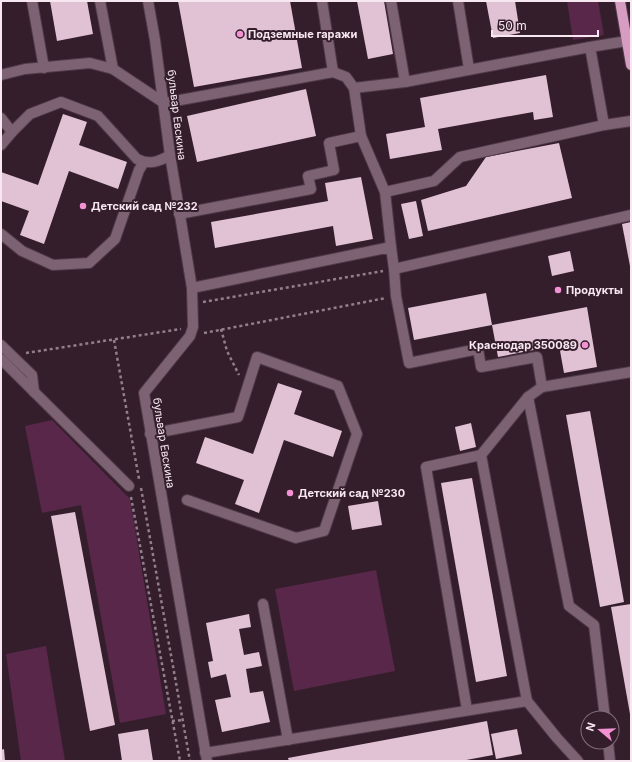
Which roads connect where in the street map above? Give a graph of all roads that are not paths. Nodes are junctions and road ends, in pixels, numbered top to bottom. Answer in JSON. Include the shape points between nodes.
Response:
{"nodes":[{"id":1,"x":32,"y":1,"type":"edge"},
{"id":2,"x":100,"y":1,"type":"edge"},
{"id":3,"x":148,"y":1,"type":"edge"},
{"id":4,"x":322,"y":1,"type":"edge"},
{"id":5,"x":391,"y":1,"type":"edge"},
{"id":6,"x":458,"y":1,"type":"edge"},
{"id":7,"x":620,"y":1,"type":"edge"},
{"id":8,"x":627,"y":41,"type":"junction"},
{"id":9,"x":590,"y":47,"type":"junction"},
{"id":10,"x":631,"y":65,"type":"edge"},
{"id":11,"x":44,"y":68,"type":"junction"},
{"id":12,"x":113,"y":69,"type":"junction"},
{"id":13,"x":469,"y":69,"type":"junction"},
{"id":14,"x":333,"y":72,"type":"junction"},
{"id":15,"x":1,"y":74,"type":"edge"},
{"id":16,"x":405,"y":82,"type":"junction"},
{"id":17,"x":354,"y":88,"type":"junction"},
{"id":18,"x":164,"y":103,"type":"junction"},
{"id":19,"x":1,"y":118,"type":"edge"},
{"id":20,"x":631,"y":121,"type":"edge"},
{"id":21,"x":604,"y":125,"type":"junction"},
{"id":22,"x":12,"y":132,"type":"junction"},
{"id":23,"x":361,"y":136,"type":"junction"},
{"id":24,"x":1,"y":145,"type":"edge"},
{"id":25,"x":170,"y":155,"type":"junction"},
{"id":26,"x":144,"y":162,"type":"junction"},
{"id":27,"x":385,"y":192,"type":"junction"},
{"id":28,"x":179,"y":214,"type":"junction"},
{"id":29,"x":631,"y":215,"type":"edge"},
{"id":30,"x":1,"y":234,"type":"edge"},
{"id":31,"x":391,"y":247,"type":"junction"},
{"id":32,"x":394,"y":269,"type":"junction"},
{"id":33,"x":192,"y":288,"type":"junction"},
{"id":34,"x":1,"y":345,"type":"edge"},
{"id":35,"x":1,"y":359,"type":"edge"},
{"id":36,"x":631,"y":372,"type":"edge"},
{"id":37,"x":542,"y":387,"type":"junction"},
{"id":38,"x":34,"y":392,"type":"junction"},
{"id":39,"x":528,"y":397,"type":"junction"},
{"id":40,"x":150,"y":434,"type":"junction"},
{"id":41,"x":481,"y":455,"type":"junction"},
{"id":42,"x":129,"y":486,"type":"road end"},
{"id":43,"x":187,"y":500,"type":"dead end"},
{"id":44,"x":263,"y":604,"type":"dead end"},
{"id":45,"x":527,"y":701,"type":"junction"},
{"id":46,"x":467,"y":710,"type":"junction"},
{"id":47,"x":604,"y":710,"type":"edge"},
{"id":48,"x":288,"y":740,"type":"junction"},
{"id":49,"x":609,"y":750,"type":"edge"},
{"id":50,"x":206,"y":757,"type":"edge"},
{"id":51,"x":578,"y":761,"type":"edge"},
{"id":52,"x":610,"y":761,"type":"edge"}],
"edges":[{"from":1,"to":11,"type":"street"},
{"from":2,"to":12,"type":"street"},
{"from":3,"to":18,"type":"street","name":"бульвар Евскина"},
{"from":4,"to":14,"type":"street"},
{"from":5,"to":16,"type":"street"},
{"from":6,"to":13,"type":"street"},
{"from":7,"to":8,"type":"main road"},
{"from":8,"to":9,"type":"street"},
{"from":8,"to":10,"type":"main road"},
{"from":9,"to":13,"type":"street"},
{"from":9,"to":21,"type":"street"},
{"from":11,"to":12,"type":"street","via":[[90,63]]},
{"from":11,"to":15,"type":"street"},
{"from":12,"to":18,"type":"street"},
{"from":13,"to":16,"type":"street"},
{"from":14,"to":17,"type":"street","via":[[346,77]]},
{"from":14,"to":18,"type":"street"},
{"from":16,"to":17,"type":"street"},
{"from":17,"to":23,"type":"street"},
{"from":18,"to":25,"type":"street","name":"бульвар Евскина"},
{"from":19,"to":22,"type":"street"},
{"from":20,"to":21,"type":"street"},
{"from":21,"to":27,"type":"street","via":[[460,157],[434,181]]},
{"from":22,"to":24,"type":"street"},
{"from":22,"to":26,"type":"street","via":[[30,114],[61,102],[98,116],[137,159]]},
{"from":23,"to":27,"type":"street"},
{"from":23,"to":28,"type":"street","via":[[329,143],[334,170],[308,176],[311,189]]},
{"from":25,"to":26,"type":"street","via":[[159,162]]},
{"from":25,"to":28,"type":"street","name":"бульвар Евскина"},
{"from":26,"to":30,"type":"street","via":[[115,239],[89,263],[53,265],[22,251]]},
{"from":27,"to":31,"type":"street"},
{"from":28,"to":33,"type":"street","name":"бульвар Евскина"},
{"from":29,"to":32,"type":"street"},
{"from":31,"to":32,"type":"street"},
{"from":31,"to":33,"type":"street"},
{"from":32,"to":37,"type":"street","via":[[396,296],[409,363],[478,349],[481,367],[537,357]]},
{"from":33,"to":40,"type":"street","name":"бульвар Евскина","via":[[192,331],[144,393]]},
{"from":34,"to":38,"type":"street","via":[[32,375]]},
{"from":35,"to":38,"type":"street"},
{"from":36,"to":37,"type":"street"},
{"from":37,"to":39,"type":"street"},
{"from":38,"to":42,"type":"street"},
{"from":39,"to":41,"type":"street"},
{"from":39,"to":47,"type":"street","via":[[569,606],[594,625]]},
{"from":40,"to":43,"type":"street","via":[[238,417],[257,358],[338,386],[357,434],[324,531],[296,538]]},
{"from":40,"to":50,"type":"street","name":"бульвар Евскина"},
{"from":41,"to":45,"type":"street"},
{"from":41,"to":46,"type":"street","via":[[426,466]]},
{"from":44,"to":48,"type":"street"},
{"from":45,"to":46,"type":"street"},
{"from":45,"to":51,"type":"street"},
{"from":46,"to":48,"type":"street"},
{"from":48,"to":50,"type":"street"},
{"from":49,"to":52,"type":"street"}]}
